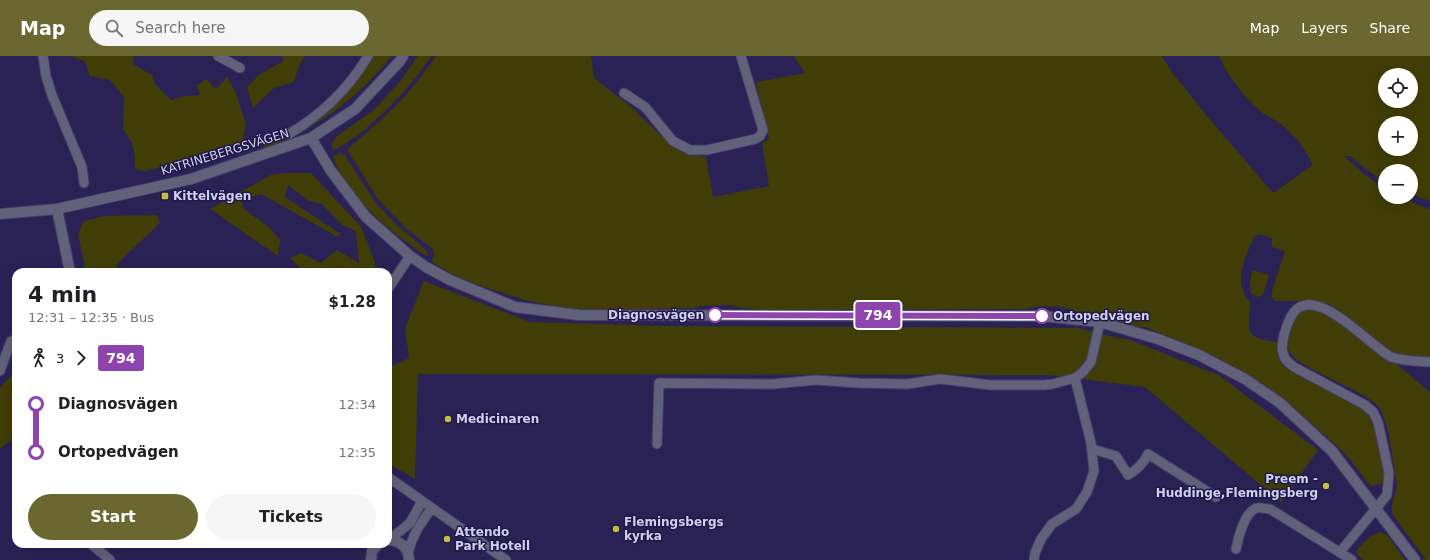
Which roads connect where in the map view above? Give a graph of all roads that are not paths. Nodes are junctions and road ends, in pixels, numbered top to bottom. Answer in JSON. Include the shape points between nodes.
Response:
{"nodes":[{"id":1,"x":43,"y":56,"type":"edge"},
{"id":2,"x":218,"y":56,"type":"edge"},
{"id":3,"x":368,"y":56,"type":"edge"},
{"id":4,"x":403,"y":56,"type":"edge"},
{"id":5,"x":741,"y":56,"type":"edge"},
{"id":6,"x":240,"y":68,"type":"dead end"},
{"id":7,"x":624,"y":93,"type":"dead end"},
{"id":8,"x":289,"y":134,"type":"dead end"},
{"id":9,"x":311,"y":138,"type":"junction"},
{"id":10,"x":84,"y":183,"type":"dead end"},
{"id":11,"x":57,"y":209,"type":"junction"},
{"id":12,"x":0,"y":214,"type":"edge"},
{"id":13,"x":410,"y":256,"type":"junction"},
{"id":14,"x":69,"y":268,"type":"edge"},
{"id":15,"x":392,"y":283,"type":"edge"},
{"id":16,"x":1100,"y":322,"type":"junction"},
{"id":17,"x":12,"y":341,"type":"edge"},
{"id":18,"x":1430,"y":362,"type":"edge"},
{"id":19,"x":0,"y":371,"type":"edge"},
{"id":20,"x":1074,"y":378,"type":"junction"},
{"id":21,"x":657,"y":444,"type":"dead end"},
{"id":22,"x":1092,"y":450,"type":"junction"},
{"id":23,"x":392,"y":481,"type":"edge"},
{"id":24,"x":1216,"y":497,"type":"dead end"},
{"id":25,"x":422,"y":501,"type":"junction"},
{"id":26,"x":1376,"y":507,"type":"junction"},
{"id":27,"x":432,"y":508,"type":"junction"},
{"id":28,"x":392,"y":538,"type":"edge"},
{"id":29,"x":392,"y":541,"type":"edge"},
{"id":30,"x":96,"y":548,"type":"edge"},
{"id":31,"x":374,"y":548,"type":"edge"},
{"id":32,"x":1236,"y":549,"type":"dead end"},
{"id":33,"x":1340,"y":552,"type":"junction"},
{"id":34,"x":410,"y":557,"type":"edge"},
{"id":35,"x":110,"y":560,"type":"edge"},
{"id":36,"x":371,"y":560,"type":"edge"},
{"id":37,"x":506,"y":560,"type":"edge"},
{"id":38,"x":1034,"y":560,"type":"edge"},
{"id":39,"x":1352,"y":560,"type":"edge"},
{"id":40,"x":1415,"y":560,"type":"edge"}],
"edges":[{"from":1,"to":10,"type":"street","via":[[52,95],[82,167]]},
{"from":2,"to":6,"type":"street"},
{"from":3,"to":8,"type":"street","via":[[330,103]]},
{"from":4,"to":9,"type":"street","name":"KATRINEBERGSVÄGEN","via":[[355,109]]},
{"from":5,"to":7,"type":"street","via":[[763,130],[755,139],[706,150],[690,150],[673,141],[645,106]]},
{"from":9,"to":11,"type":"street","name":"KATRINEBERGSVÄGEN","via":[[191,179]]},
{"from":9,"to":13,"type":"street","via":[[332,172],[366,217]]},
{"from":11,"to":12,"type":"street","name":"KATRINEBERGSVÄGEN"},
{"from":11,"to":14,"type":"street"},
{"from":13,"to":15,"type":"street"},
{"from":13,"to":16,"type":"street","via":[[450,280],[515,307],[579,315],[1041,316]]},
{"from":16,"to":20,"type":"street","via":[[1091,362]]},
{"from":16,"to":26,"type":"street","via":[[1158,339],[1199,356],[1244,379],[1280,403],[1332,451]]},
{"from":17,"to":19,"type":"street"},
{"from":18,"to":26,"type":"street","via":[[1388,356],[1335,315],[1319,306],[1302,306],[1287,322],[1282,344],[1285,360],[1366,405],[1378,422],[1389,472],[1387,495]]},
{"from":20,"to":21,"type":"street","via":[[1036,385],[991,385],[940,379],[907,384],[859,384],[816,380],[773,384],[659,383]]},
{"from":20,"to":22,"type":"street"},
{"from":22,"to":24,"type":"street","via":[[1116,456],[1128,475],[1136,470],[1148,454]]},
{"from":22,"to":38,"type":"street","via":[[1094,471],[1087,492],[1076,508],[1052,524],[1041,539]]},
{"from":23,"to":25,"type":"street"},
{"from":25,"to":27,"type":"street"},
{"from":25,"to":28,"type":"street","via":[[410,523]]},
{"from":26,"to":33,"type":"street"},
{"from":26,"to":40,"type":"street"},
{"from":27,"to":34,"type":"street","via":[[411,540]]},
{"from":27,"to":37,"type":"street"},
{"from":29,"to":34,"type":"street","via":[[401,543]]},
{"from":30,"to":35,"type":"street"},
{"from":31,"to":36,"type":"street"},
{"from":32,"to":33,"type":"street","via":[[1241,528],[1253,510],[1262,508],[1270,509]]},
{"from":33,"to":39,"type":"street"}]}
